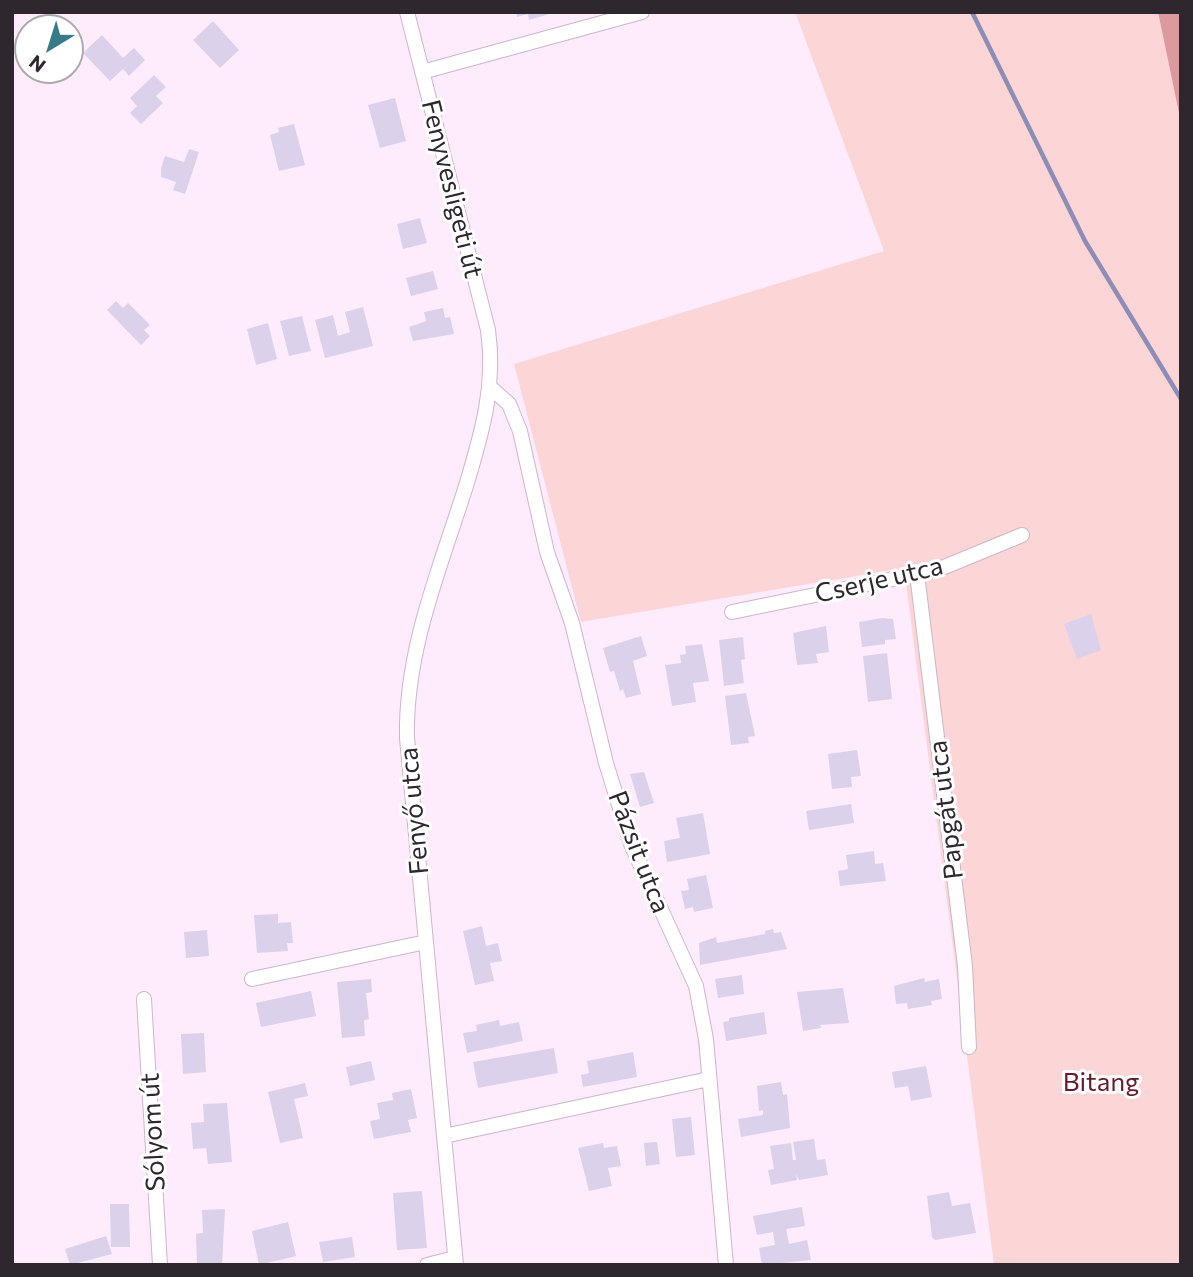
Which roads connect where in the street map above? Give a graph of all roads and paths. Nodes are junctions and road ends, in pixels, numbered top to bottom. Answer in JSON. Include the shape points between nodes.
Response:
{"nodes":[{"id":1,"x":407,"y":12,"type":"edge"},
{"id":2,"x":642,"y":12,"type":"edge"},
{"id":3,"x":422,"y":72,"type":"junction"},
{"id":4,"x":492,"y":367,"type":"joint"},
{"id":5,"x":491,"y":388,"type":"junction"},
{"id":6,"x":1022,"y":536,"type":"dead end"},
{"id":7,"x":917,"y":574,"type":"junction"},
{"id":8,"x":732,"y":612,"type":"dead end"},
{"id":9,"x":426,"y":942,"type":"junction"},
{"id":10,"x":252,"y":979,"type":"dead end"},
{"id":11,"x":145,"y":999,"type":"dead end"},
{"id":12,"x":969,"y":1047,"type":"dead end"},
{"id":13,"x":709,"y":1079,"type":"junction"},
{"id":14,"x":444,"y":1136,"type":"junction"},
{"id":15,"x":455,"y":1262,"type":"edge"},
{"id":16,"x":160,"y":1265,"type":"edge"},
{"id":17,"x":427,"y":1265,"type":"edge"},
{"id":18,"x":726,"y":1265,"type":"edge"}],
"edges":[{"from":1,"to":3,"type":"street","name":"Fenyvesligeti út"},
{"from":2,"to":3,"type":"street"},
{"from":3,"to":4,"type":"street","name":"Fenyvesligeti út","via":[[488,330]]},
{"from":4,"to":5,"type":"street","name":"Fenyő utca"},
{"from":5,"to":9,"type":"street","name":"Fenyő utca","via":[[485,425],[420,630],[407,693]]},
{"from":5,"to":13,"type":"street","name":"Pázsit utca","via":[[515,416],[547,552],[572,623],[631,844],[696,986]]},
{"from":6,"to":7,"type":"street","name":"Cserje utca"},
{"from":7,"to":8,"type":"street","name":"Cserje utca"},
{"from":7,"to":12,"type":"street","name":"Papgát utca","via":[[965,966]]},
{"from":9,"to":10,"type":"street"},
{"from":9,"to":14,"type":"street","name":"Fenyő utca"},
{"from":11,"to":16,"type":"street","name":"Sólyom út"},
{"from":13,"to":14,"type":"street"},
{"from":13,"to":18,"type":"street","name":"Pázsit utca"},
{"from":14,"to":15,"type":"street","name":"Fenyő utca"},
{"from":15,"to":17,"type":"street"}]}
